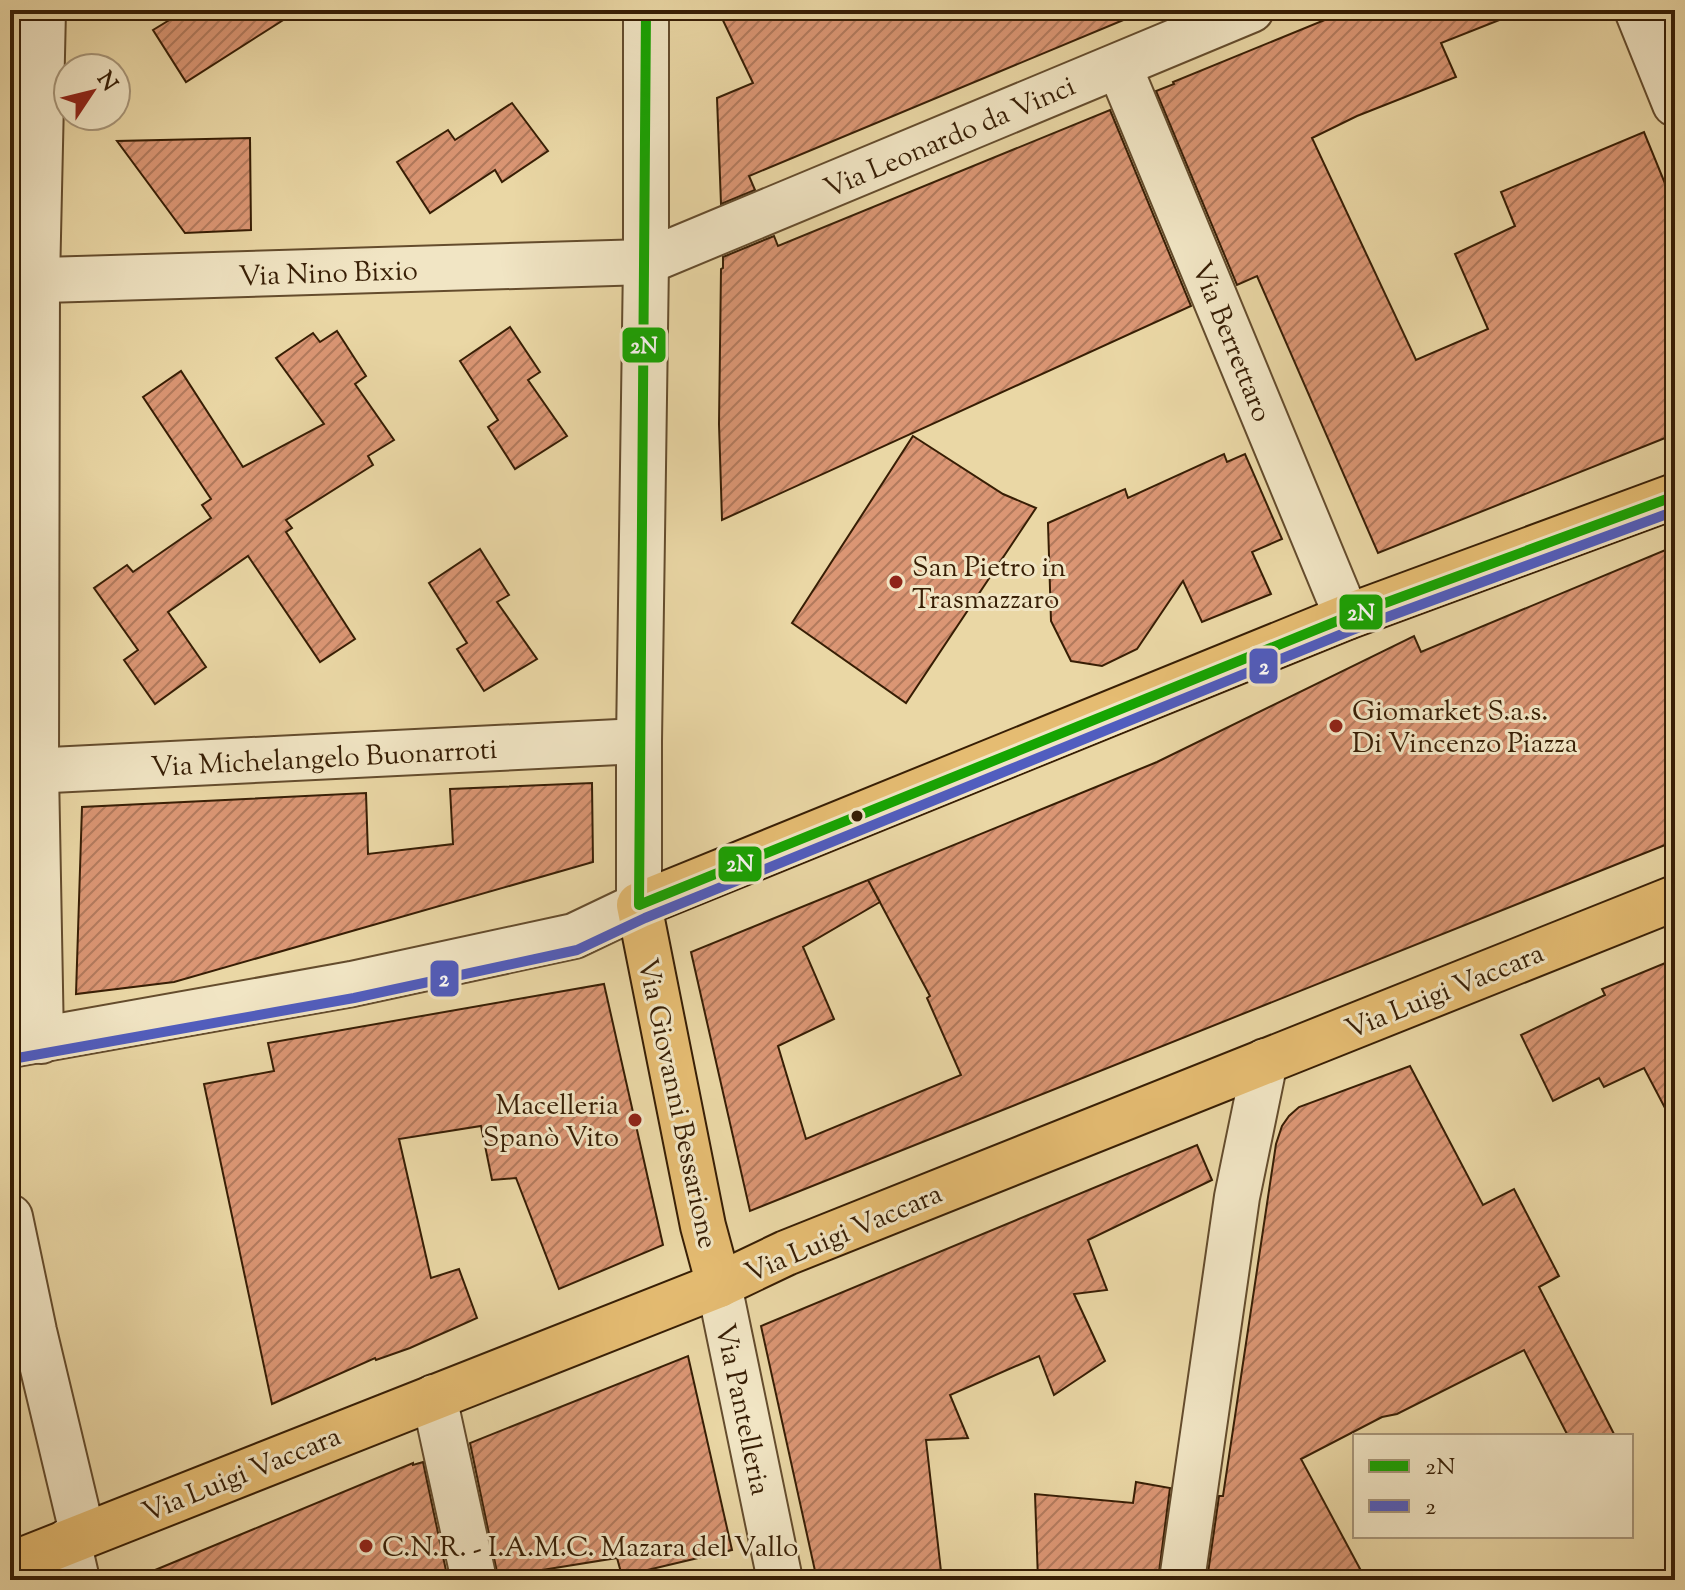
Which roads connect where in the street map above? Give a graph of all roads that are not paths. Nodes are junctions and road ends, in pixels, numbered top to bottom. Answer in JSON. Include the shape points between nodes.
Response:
{"nodes":[{"id":1,"x":43,"y":10,"type":"edge"},
{"id":2,"x":646,"y":10,"type":"edge"},
{"id":3,"x":1251,"y":10,"type":"edge"},
{"id":4,"x":1637,"y":10,"type":"edge"},
{"id":5,"x":1119,"y":66,"type":"junction"},
{"id":6,"x":1675,"y":104,"type":"edge"},
{"id":7,"x":646,"y":262,"type":"junction"},
{"id":8,"x":24,"y":281,"type":"edge"},
{"id":9,"x":1675,"y":496,"type":"edge"},
{"id":10,"x":1347,"y":617,"type":"junction"},
{"id":11,"x":639,"y":741,"type":"junction"},
{"id":12,"x":23,"y":772,"type":"edge"},
{"id":13,"x":1675,"y":898,"type":"edge"},
{"id":14,"x":639,"y":905,"type":"junction"},
{"id":15,"x":26,"y":1043,"type":"edge"},
{"id":16,"x":1265,"y":1061,"type":"junction"},
{"id":17,"x":10,"y":1217,"type":"edge"},
{"id":18,"x":719,"y":1285,"type":"junction"},
{"id":19,"x":434,"y":1397,"type":"junction"},
{"id":20,"x":76,"y":1552,"type":"edge"},
{"id":21,"x":10,"y":1565,"type":"edge"},
{"id":22,"x":474,"y":1580,"type":"edge"},
{"id":23,"x":780,"y":1580,"type":"edge"},
{"id":24,"x":1182,"y":1580,"type":"edge"}],
"edges":[{"from":1,"to":8,"type":"street"},
{"from":2,"to":7,"type":"street","name":"Via Giovanni Bessarione"},
{"from":3,"to":5,"type":"street","name":"Via Leonardo da Vinci"},
{"from":4,"to":6,"type":"street"},
{"from":5,"to":7,"type":"street","name":"Via Leonardo da Vinci"},
{"from":5,"to":10,"type":"street","name":"Via Berrettaro"},
{"from":7,"to":8,"type":"street","name":"Via Nino Bixio"},
{"from":7,"to":11,"type":"street","name":"Via Giovanni Bessarione"},
{"from":8,"to":12,"type":"street"},
{"from":9,"to":10,"type":"main road"},
{"from":10,"to":14,"type":"main road"},
{"from":11,"to":12,"type":"street","name":"Via Michelangelo Buonarroti"},
{"from":11,"to":14,"type":"street","name":"Via Giovanni Bessarione"},
{"from":12,"to":15,"type":"street"},
{"from":13,"to":16,"type":"main road","name":"Via Luigi Vaccara"},
{"from":14,"to":15,"type":"street","via":[[574,936],[352,984]]},
{"from":14,"to":18,"type":"main road","name":"Via Giovanni Bessarione"},
{"from":16,"to":18,"type":"main road","name":"Via Luigi Vaccara","via":[[786,1253]]},
{"from":16,"to":24,"type":"street","via":[[1237,1197]]},
{"from":17,"to":20,"type":"street"},
{"from":18,"to":19,"type":"main road","name":"Via Luigi Vaccara"},
{"from":18,"to":23,"type":"street","name":"Via Pantelleria"},
{"from":19,"to":20,"type":"main road","name":"Via Luigi Vaccara"},
{"from":19,"to":22,"type":"street"},
{"from":20,"to":21,"type":"main road","name":"Via Luigi Vaccara"}]}
